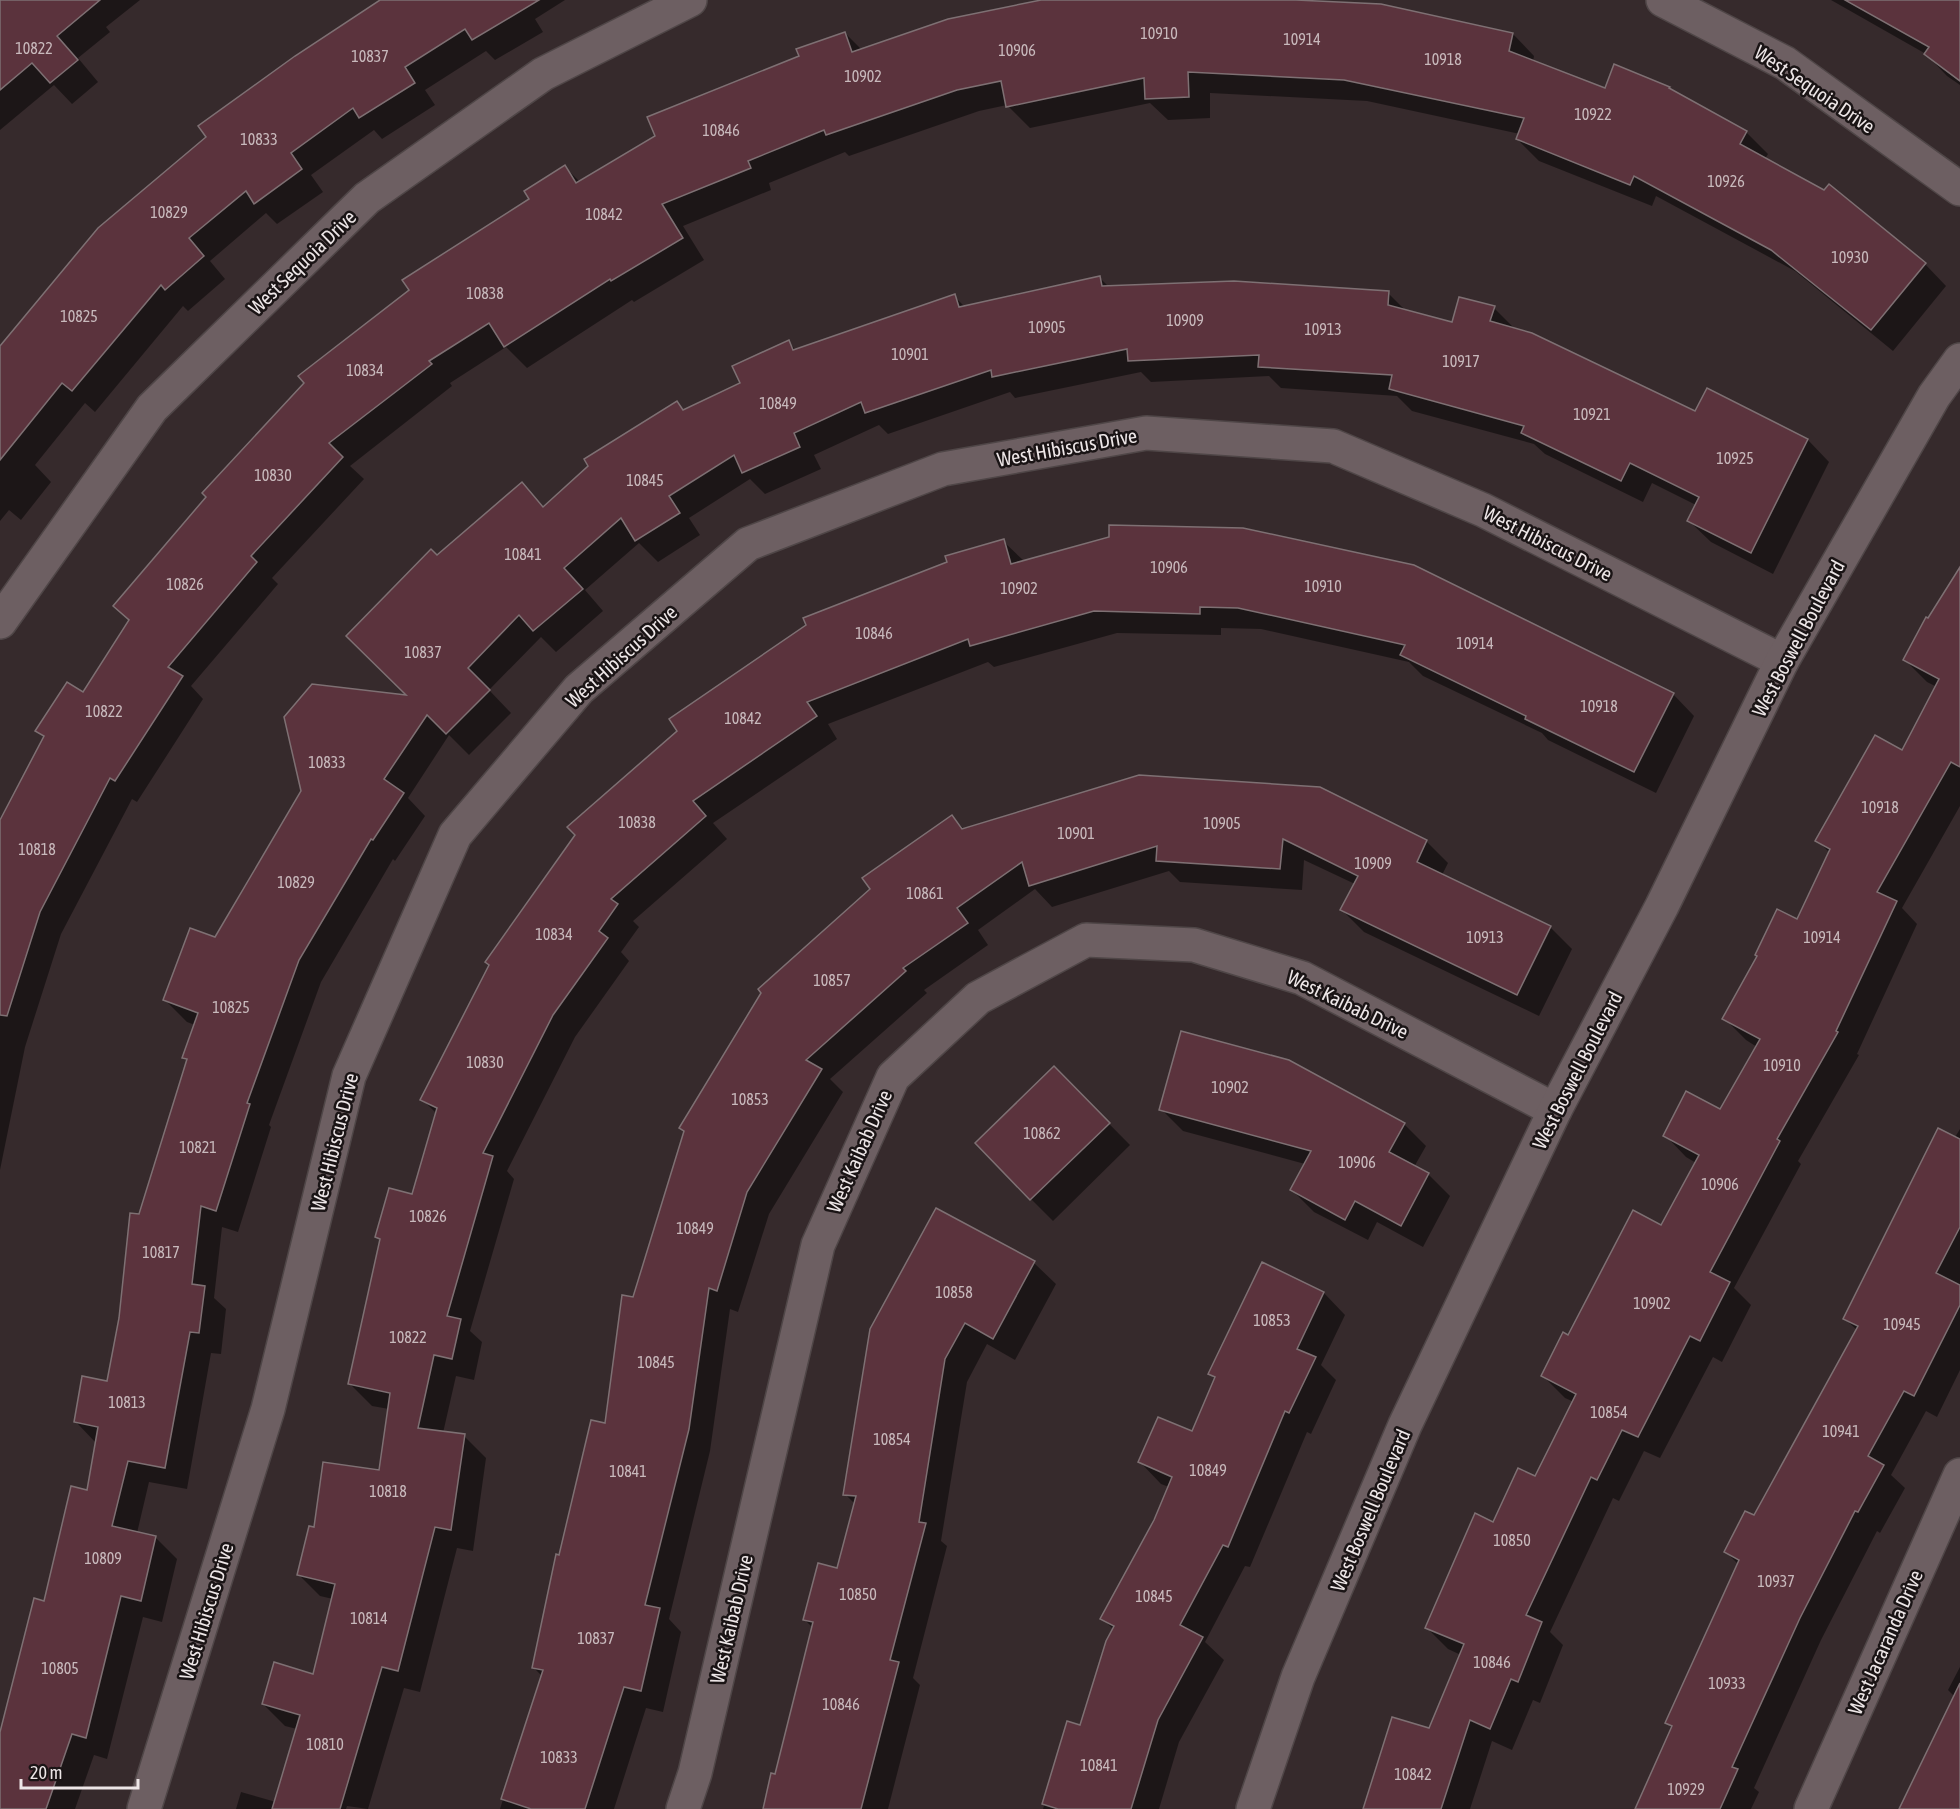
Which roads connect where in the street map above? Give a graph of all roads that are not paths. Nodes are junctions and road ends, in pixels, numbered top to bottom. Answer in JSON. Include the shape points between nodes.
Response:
{"nodes":[{"id":1,"x":690,"y":0,"type":"edge"},
{"id":2,"x":1664,"y":0,"type":"edge"},
{"id":3,"x":1960,"y":189,"type":"edge"},
{"id":4,"x":1960,"y":360,"type":"edge"},
{"id":5,"x":0,"y":622,"type":"edge"},
{"id":6,"x":1782,"y":661,"type":"junction"},
{"id":7,"x":1555,"y":1110,"type":"junction"},
{"id":8,"x":1960,"y":1475,"type":"edge"},
{"id":9,"x":144,"y":1809,"type":"edge"},
{"id":10,"x":683,"y":1809,"type":"edge"},
{"id":11,"x":1253,"y":1809,"type":"edge"},
{"id":12,"x":1811,"y":1809,"type":"edge"}],
"edges":[{"from":1,"to":5,"type":"street","name":"West Sequoia Drive","via":[[543,74],[367,198],[152,408]]},
{"from":2,"to":3,"type":"street","name":"West Sequoia Drive","via":[[1785,63]]},
{"from":4,"to":6,"type":"street","name":"West Boswell Boulevard","via":[[1934,396]]},
{"from":6,"to":7,"type":"street","name":"West Boswell Boulevard","via":[[1662,906]]},
{"from":6,"to":9,"type":"street","name":"West Hibiscus Drive","via":[[1484,510],[1333,446],[1146,433],[943,469],[748,544],[579,689],[455,835],[349,1076],[268,1409]]},
{"from":7,"to":10,"type":"street","name":"West Kaibab Drive","via":[[1302,978],[1194,945],[1086,940],[978,998],[893,1077],[818,1245],[695,1773]]},
{"from":7,"to":11,"type":"street","name":"West Boswell Boulevard","via":[[1405,1425],[1298,1677]]},
{"from":8,"to":12,"type":"street","name":"West Jacaranda Drive"}]}
